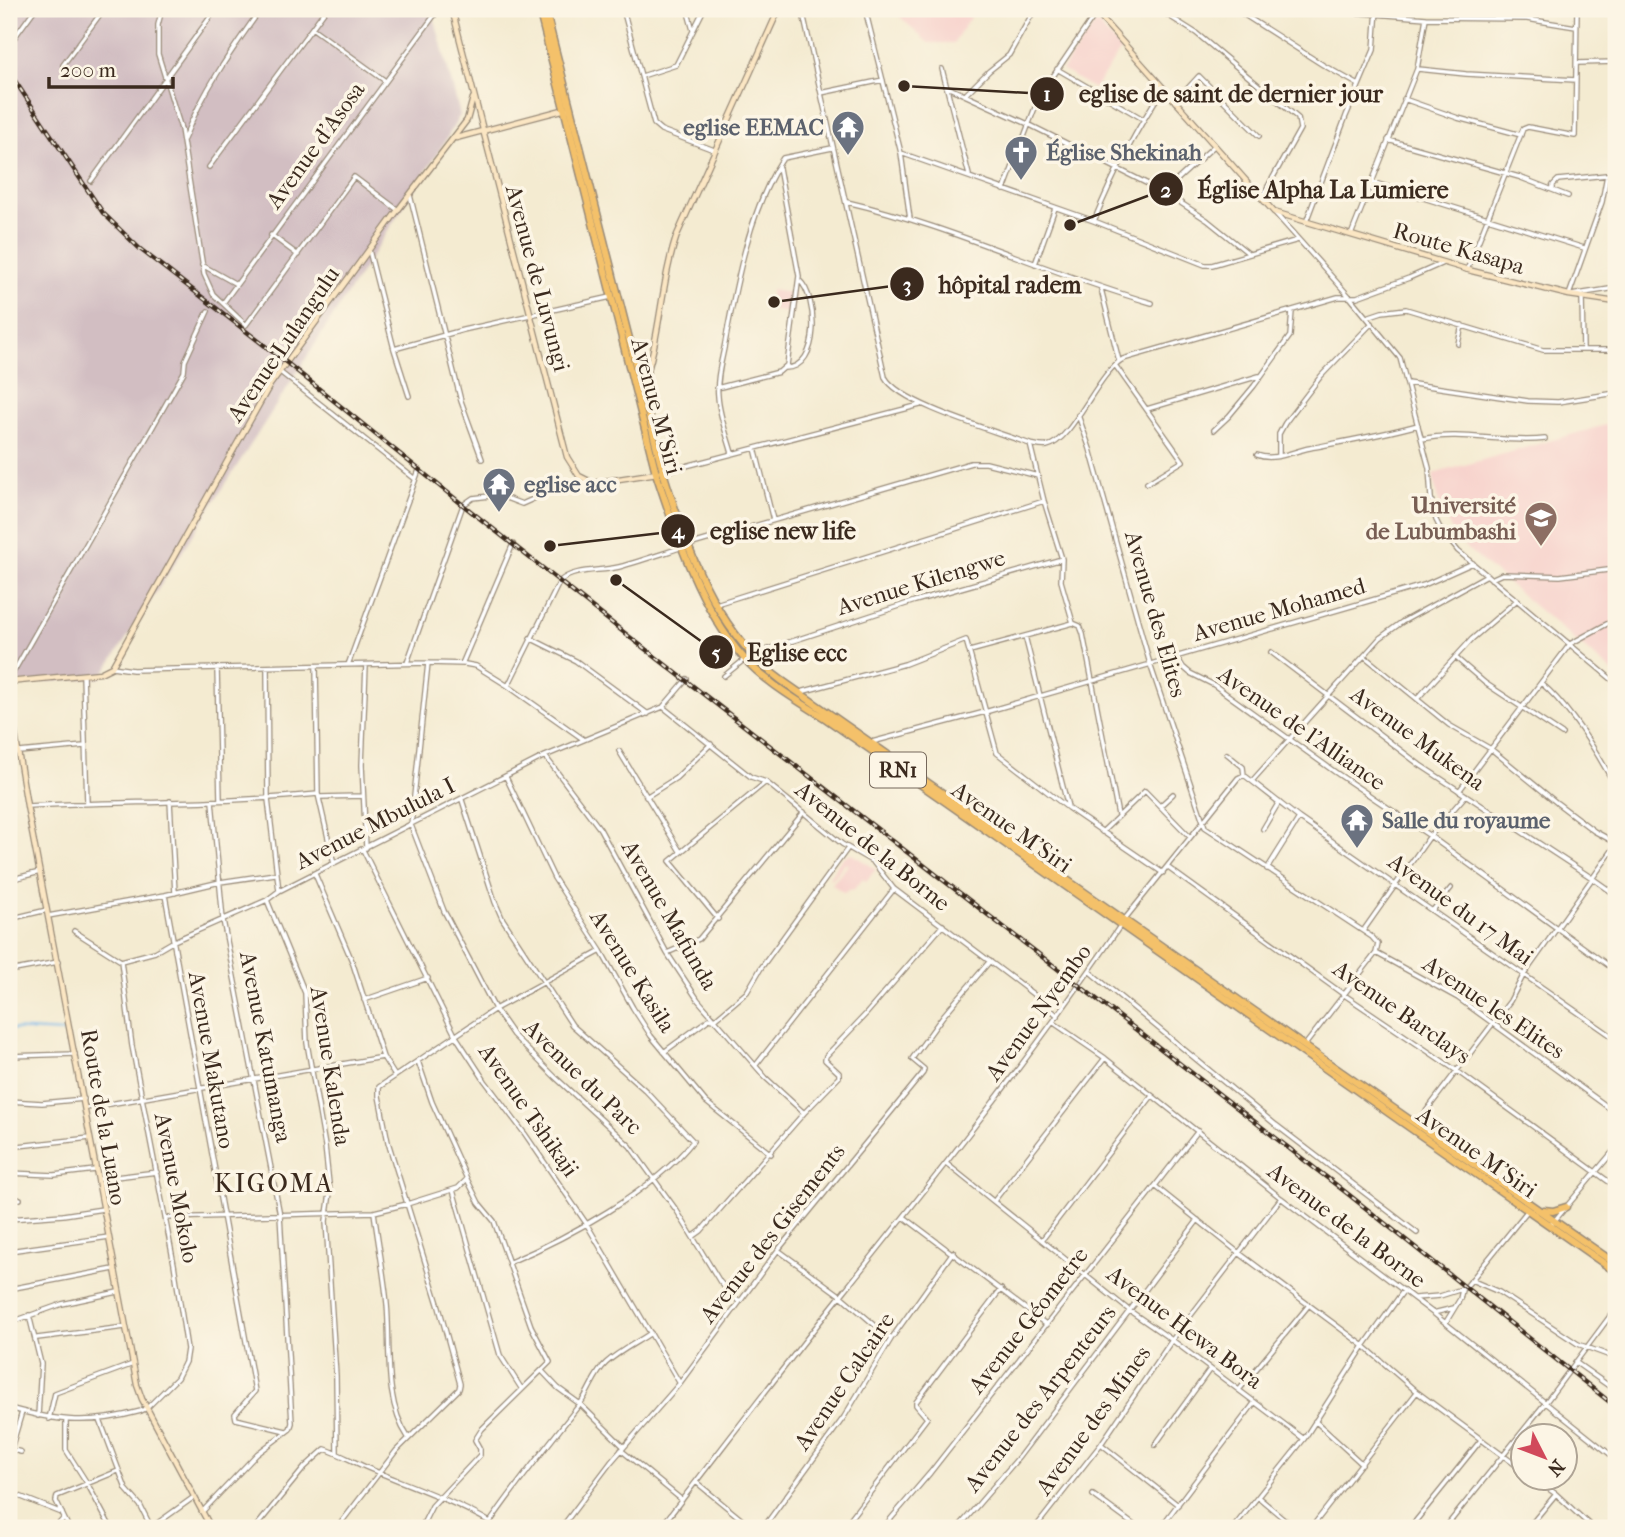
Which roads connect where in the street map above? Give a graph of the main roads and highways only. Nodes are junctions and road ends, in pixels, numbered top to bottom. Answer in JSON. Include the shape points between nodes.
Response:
{"nodes":[{"id":1,"x":539,"y":9,"type":"edge"},
{"id":2,"x":545,"y":9,"type":"edge"},
{"id":3,"x":567,"y":108,"type":"junction"},
{"id":4,"x":659,"y":472,"type":"junction"},
{"id":5,"x":686,"y":546,"type":"junction"},
{"id":6,"x":748,"y":657,"type":"junction"},
{"id":7,"x":779,"y":683,"type":"junction"},
{"id":8,"x":1121,"y":923,"type":"junction"},
{"id":9,"x":1418,"y":1127,"type":"junction"},
{"id":10,"x":1541,"y":1210,"type":"junction"},
{"id":11,"x":1553,"y":1223,"type":"junction"},
{"id":12,"x":1568,"y":1228,"type":"junction"},
{"id":13,"x":1616,"y":1264,"type":"edge"},
{"id":14,"x":1616,"y":1272,"type":"edge"}],
"edges":[{"from":1,"to":3,"type":"highway","name":"Avenue M'Siri","number":"RN1"},
{"from":2,"to":3,"type":"highway","name":"Avenue M'Siri","number":"RN1"},
{"from":3,"to":4,"type":"highway","name":"Avenue M'Siri","number":"RN1","via":[[642,390]]},
{"from":3,"to":4,"type":"highway","name":"Avenue M'Siri","number":"RN1","via":[[611,297]]},
{"from":4,"to":5,"type":"highway","name":"Avenue M'Siri","number":"RN1"},
{"from":5,"to":6,"type":"highway","name":"Avenue M'Siri","number":"RN1"},
{"from":5,"to":6,"type":"highway","name":"Avenue M'Siri","number":"RN1","via":[[718,623]]},
{"from":6,"to":7,"type":"highway","name":"Avenue M'Siri","number":"RN1"},
{"from":7,"to":8,"type":"highway","name":"Avenue M'Siri","number":"RN1"},
{"from":7,"to":8,"type":"highway","name":"Avenue M'Siri","number":"RN1","via":[[871,742]]},
{"from":8,"to":9,"type":"highway","name":"Avenue M'Siri","number":"RN1"},
{"from":8,"to":9,"type":"highway","name":"Avenue M'Siri","number":"RN1","via":[[1305,1045]]},
{"from":9,"to":10,"type":"highway","name":"Avenue M'Siri","number":"RN1"},
{"from":9,"to":11,"type":"highway","name":"Avenue M'Siri","number":"RN1","via":[[1528,1210]]},
{"from":10,"to":11,"type":"highway","name":"Avenue M'Siri","number":"RN1"},
{"from":10,"to":12,"type":"highway","via":[[1565,1208],[1563,1220]]},
{"from":11,"to":12,"type":"highway","name":"Avenue M'Siri","number":"RN1"},
{"from":11,"to":14,"type":"highway","name":"Avenue M'Siri","number":"RN1"},
{"from":12,"to":13,"type":"highway","name":"Avenue M'Siri","number":"RN1"}]}
